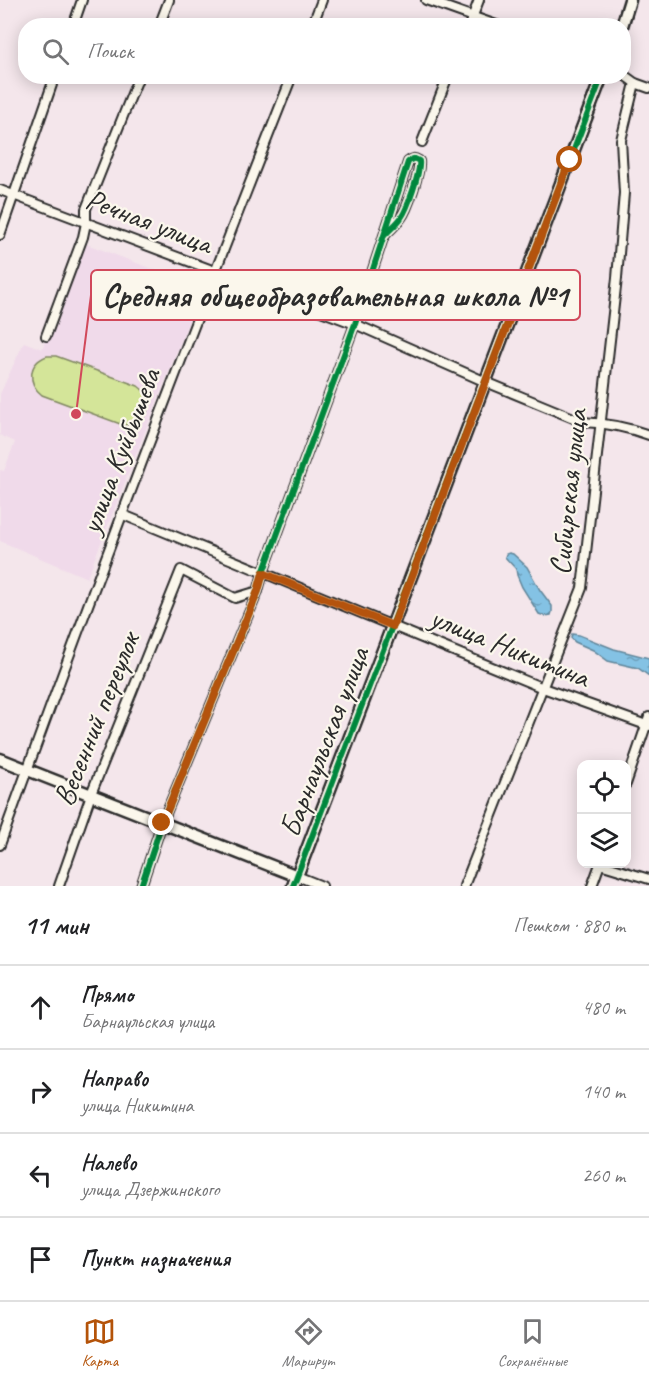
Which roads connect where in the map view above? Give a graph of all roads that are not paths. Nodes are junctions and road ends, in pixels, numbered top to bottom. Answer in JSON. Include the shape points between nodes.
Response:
{"nodes":[{"id":1,"x":82,"y":0,"type":"edge"},
{"id":2,"x":169,"y":0,"type":"edge"},
{"id":3,"x":322,"y":0,"type":"edge"},
{"id":4,"x":426,"y":0,"type":"edge"},
{"id":5,"x":479,"y":0,"type":"edge"},
{"id":6,"x":630,"y":0,"type":"edge"},
{"id":7,"x":473,"y":16,"type":"junction"},
{"id":8,"x":76,"y":18,"type":"edge"},
{"id":9,"x":162,"y":18,"type":"edge"},
{"id":10,"x":315,"y":18,"type":"edge"},
{"id":11,"x":478,"y":18,"type":"edge"},
{"id":12,"x":624,"y":18,"type":"edge"},
{"id":13,"x":631,"y":80,"type":"edge"},
{"id":14,"x":635,"y":83,"type":"junction"},
{"id":15,"x":53,"y":84,"type":"edge"},
{"id":16,"x":136,"y":84,"type":"edge"},
{"id":17,"x":289,"y":84,"type":"edge"},
{"id":18,"x":445,"y":84,"type":"edge"},
{"id":19,"x":599,"y":84,"type":"edge"},
{"id":20,"x":649,"y":88,"type":"edge"},
{"id":21,"x":422,"y":142,"type":"dead end"},
{"id":22,"x":0,"y":190,"type":"edge"},
{"id":23,"x":14,"y":195,"type":"junction"},
{"id":24,"x":86,"y":223,"type":"junction"},
{"id":25,"x":0,"y":235,"type":"edge"},
{"id":26,"x":384,"y":236,"type":"junction"},
{"id":27,"x":214,"y":271,"type":"junction"},
{"id":28,"x":355,"y":324,"type":"junction"},
{"id":29,"x":46,"y":336,"type":"dead end"},
{"id":30,"x":486,"y":382,"type":"junction"},
{"id":31,"x":600,"y":422,"type":"junction"},
{"id":32,"x":649,"y":435,"type":"edge"},
{"id":33,"x":121,"y":514,"type":"junction"},
{"id":34,"x":263,"y":573,"type":"junction"},
{"id":35,"x":258,"y":591,"type":"junction"},
{"id":36,"x":393,"y":626,"type":"junction"},
{"id":37,"x":543,"y":688,"type":"junction"},
{"id":38,"x":648,"y":723,"type":"edge"},
{"id":39,"x":0,"y":759,"type":"edge"},
{"id":40,"x":27,"y":770,"type":"junction"},
{"id":41,"x":631,"y":772,"type":"edge"},
{"id":42,"x":91,"y":795,"type":"junction"},
{"id":43,"x":162,"y":823,"type":"junction"},
{"id":44,"x":0,"y":844,"type":"edge"},
{"id":45,"x":599,"y":868,"type":"edge"},
{"id":46,"x":613,"y":868,"type":"edge"},
{"id":47,"x":649,"y":879,"type":"edge"},
{"id":48,"x":295,"y":881,"type":"edge"},
{"id":49,"x":59,"y":886,"type":"edge"},
{"id":50,"x":141,"y":886,"type":"edge"},
{"id":51,"x":322,"y":886,"type":"edge"},
{"id":52,"x":464,"y":886,"type":"edge"},
{"id":53,"x":592,"y":886,"type":"edge"}],
"edges":[{"from":1,"to":8,"type":"street"},
{"from":2,"to":9,"type":"street"},
{"from":3,"to":10,"type":"street"},
{"from":4,"to":7,"type":"street"},
{"from":5,"to":7,"type":"street"},
{"from":6,"to":12,"type":"street"},
{"from":7,"to":11,"type":"street"},
{"from":13,"to":14,"type":"street"},
{"from":14,"to":20,"type":"street"},
{"from":14,"to":31,"type":"street","name":"Сибирская улица","via":[[621,140],[624,193]]},
{"from":15,"to":23,"type":"street"},
{"from":16,"to":24,"type":"street","via":[[86,209]]},
{"from":17,"to":27,"type":"street","name":"улица Куйбышева"},
{"from":18,"to":21,"type":"street"},
{"from":19,"to":30,"type":"street","name":"Барнаульская улица"},
{"from":22,"to":23,"type":"street","name":"Речная улица"},
{"from":23,"to":24,"type":"street","name":"Речная улица"},
{"from":23,"to":25,"type":"street"},
{"from":24,"to":27,"type":"street","name":"Речная улица"},
{"from":24,"to":29,"type":"street"},
{"from":26,"to":26,"type":"street","via":[[408,162],[415,159],[420,166],[402,218]]},
{"from":26,"to":28,"type":"street"},
{"from":27,"to":28,"type":"street","name":"Речная улица"},
{"from":27,"to":33,"type":"street","name":"улица Куйбышева"},
{"from":28,"to":30,"type":"street","name":"Речная улица"},
{"from":28,"to":34,"type":"street"},
{"from":30,"to":31,"type":"street","name":"Речная улица","via":[[583,422]]},
{"from":30,"to":36,"type":"street","name":"Барнаульская улица"},
{"from":31,"to":32,"type":"street","name":"Речная улица"},
{"from":31,"to":37,"type":"street","name":"Сибирская улица","via":[[582,588]]},
{"from":33,"to":34,"type":"street","name":"улица Никитина"},
{"from":33,"to":40,"type":"street","name":"улица Куйбышева"},
{"from":34,"to":35,"type":"street"},
{"from":34,"to":36,"type":"street","name":"улица Никитина"},
{"from":35,"to":42,"type":"street","name":"Весенний переулок","via":[[234,598],[182,570]]},
{"from":35,"to":43,"type":"street"},
{"from":36,"to":37,"type":"street","name":"улица Никитина"},
{"from":36,"to":48,"type":"street","name":"Барнаульская улица"},
{"from":37,"to":38,"type":"street","name":"улица Никитина"},
{"from":37,"to":52,"type":"street","name":"Сибирская улица"},
{"from":38,"to":41,"type":"street"},
{"from":39,"to":40,"type":"street"},
{"from":40,"to":42,"type":"street"},
{"from":40,"to":44,"type":"street","name":"улица Куйбышева"},
{"from":42,"to":43,"type":"street"},
{"from":42,"to":49,"type":"street","name":"Весенний переулок"},
{"from":43,"to":48,"type":"street"},
{"from":43,"to":50,"type":"street"},
{"from":45,"to":53,"type":"street"},
{"from":46,"to":47,"type":"street"},
{"from":48,"to":51,"type":"street"}]}
